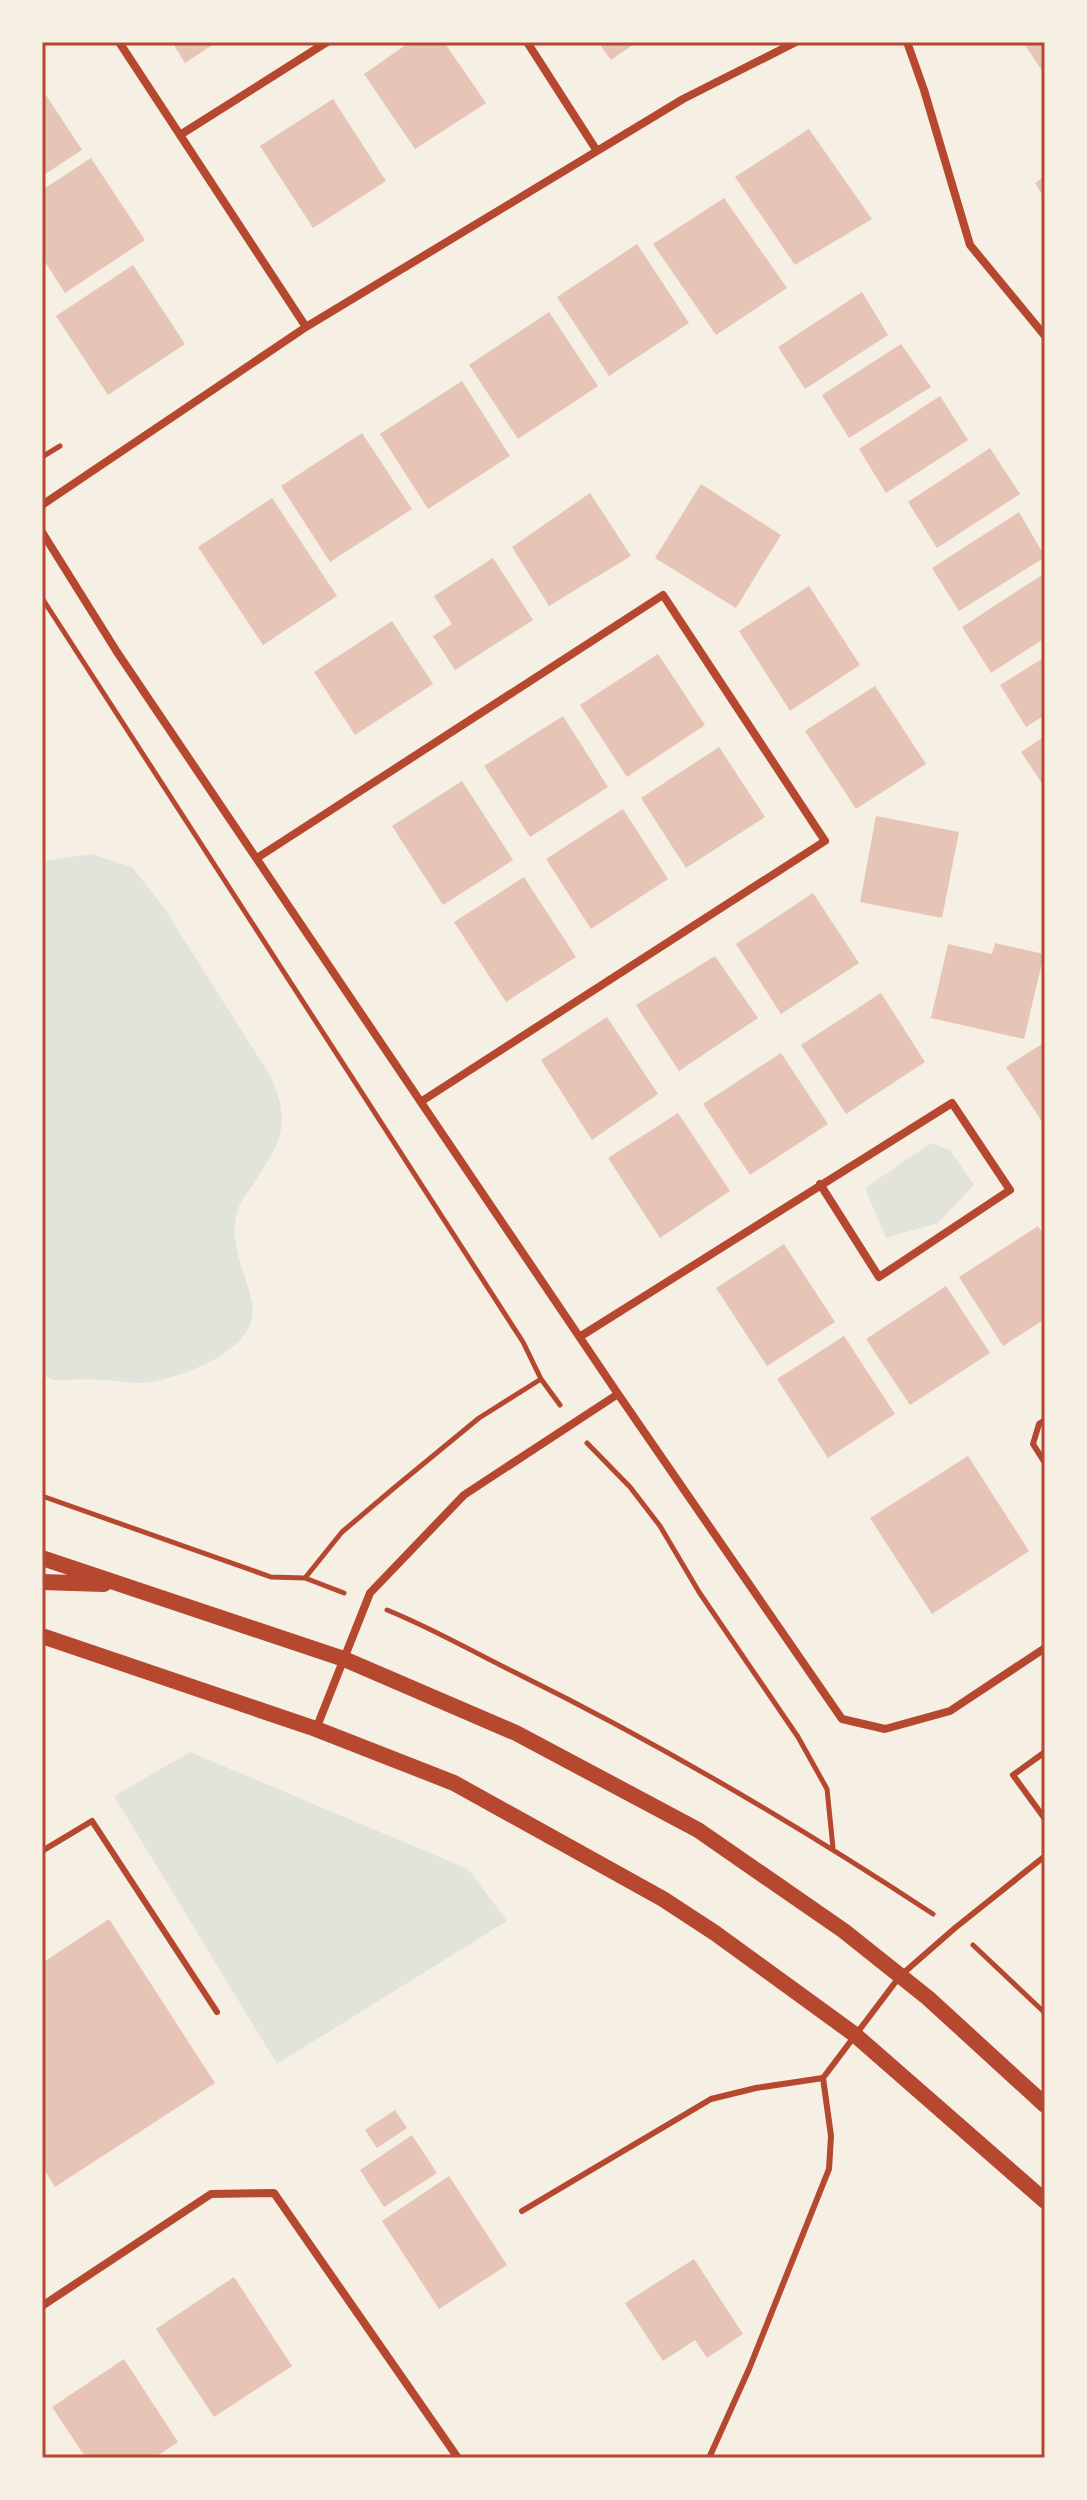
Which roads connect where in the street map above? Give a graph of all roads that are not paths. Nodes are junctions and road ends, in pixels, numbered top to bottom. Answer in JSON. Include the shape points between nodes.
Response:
{"nodes":[{"id":1,"x":119,"y":42,"type":"edge"},
{"id":2,"x":327,"y":42,"type":"edge"},
{"id":3,"x":527,"y":42,"type":"edge"},
{"id":4,"x":796,"y":42,"type":"edge"},
{"id":5,"x":907,"y":42,"type":"edge"},
{"id":6,"x":180,"y":135,"type":"junction"},
{"id":7,"x":597,"y":151,"type":"junction"},
{"id":8,"x":306,"y":327,"type":"junction"},
{"id":9,"x":1045,"y":336,"type":"edge"},
{"id":10,"x":42,"y":505,"type":"edge"},
{"id":11,"x":42,"y":532,"type":"edge"},
{"id":12,"x":257,"y":858,"type":"junction"},
{"id":13,"x":422,"y":1101,"type":"junction"},
{"id":14,"x":820,"y":1184,"type":"junction"},
{"id":15,"x":581,"y":1336,"type":"junction"},
{"id":16,"x":618,"y":1394,"type":"junction"},
{"id":17,"x":1045,"y":1420,"type":"edge"},
{"id":18,"x":1045,"y":1463,"type":"edge"},
{"id":19,"x":42,"y":1558,"type":"edge"},
{"id":20,"x":42,"y":1582,"type":"edge"},
{"id":21,"x":121,"y":1585,"type":"junction"},
{"id":22,"x":42,"y":1636,"type":"edge"},
{"id":23,"x":1045,"y":1648,"type":"edge"},
{"id":24,"x":344,"y":1659,"type":"junction"},
{"id":25,"x":316,"y":1729,"type":"junction"},
{"id":26,"x":1045,"y":1752,"type":"edge"},
{"id":27,"x":1045,"y":1819,"type":"edge"},
{"id":28,"x":42,"y":1851,"type":"edge"},
{"id":29,"x":1045,"y":1856,"type":"edge"},
{"id":30,"x":900,"y":1976,"type":"junction"},
{"id":31,"x":217,"y":2012,"type":"dead end"},
{"id":32,"x":854,"y":2034,"type":"junction"},
{"id":33,"x":823,"y":2078,"type":"junction"},
{"id":34,"x":1045,"y":2105,"type":"edge"},
{"id":35,"x":1045,"y":2201,"type":"edge"},
{"id":36,"x":522,"y":2211,"type":"dead end"},
{"id":37,"x":42,"y":2306,"type":"edge"},
{"id":38,"x":458,"y":2458,"type":"edge"},
{"id":39,"x":709,"y":2458,"type":"edge"}],
"edges":[{"from":1,"to":6,"type":"street"},
{"from":2,"to":6,"type":"street"},
{"from":3,"to":7,"type":"street"},
{"from":4,"to":7,"type":"street","via":[[683,99]]},
{"from":5,"to":9,"type":"street","via":[[970,245]]},
{"from":6,"to":8,"type":"street"},
{"from":7,"to":8,"type":"street"},
{"from":8,"to":10,"type":"street"},
{"from":11,"to":12,"type":"street"},
{"from":12,"to":13,"type":"street"},
{"from":12,"to":13,"type":"street","via":[[663,595],[825,841]]},
{"from":13,"to":15,"type":"street"},
{"from":14,"to":14,"type":"street","via":[[952,1103],[1010,1190],[879,1277]]},
{"from":14,"to":15,"type":"street"},
{"from":15,"to":16,"type":"street"},
{"from":16,"to":23,"type":"street","via":[[842,1719],[885,1729],[950,1711]]},
{"from":16,"to":24,"type":"street","via":[[464,1495],[370,1593]]},
{"from":17,"to":18,"type":"lane","via":[[1033,1444]]},
{"from":19,"to":21,"type":"main road"},
{"from":20,"to":21,"type":"main road"},
{"from":21,"to":24,"type":"main road"},
{"from":22,"to":25,"type":"main road"},
{"from":24,"to":25,"type":"street"},
{"from":24,"to":30,"type":"main road","via":[[516,1733],[698,1830]]},
{"from":25,"to":32,"type":"main road","via":[[454,1783],[663,1899]]},
{"from":26,"to":27,"type":"lane","via":[[1013,1775]]},
{"from":28,"to":31,"type":"lane","via":[[92,1821]]},
{"from":29,"to":30,"type":"lane"},
{"from":30,"to":32,"type":"lane"},
{"from":30,"to":34,"type":"main road"},
{"from":32,"to":33,"type":"lane"},
{"from":32,"to":35,"type":"main road"},
{"from":33,"to":36,"type":"lane","via":[[711,2099]]},
{"from":33,"to":39,"type":"lane","via":[[831,2136],[829,2169]]},
{"from":37,"to":38,"type":"street","via":[[211,2194],[274,2193]]}]}
